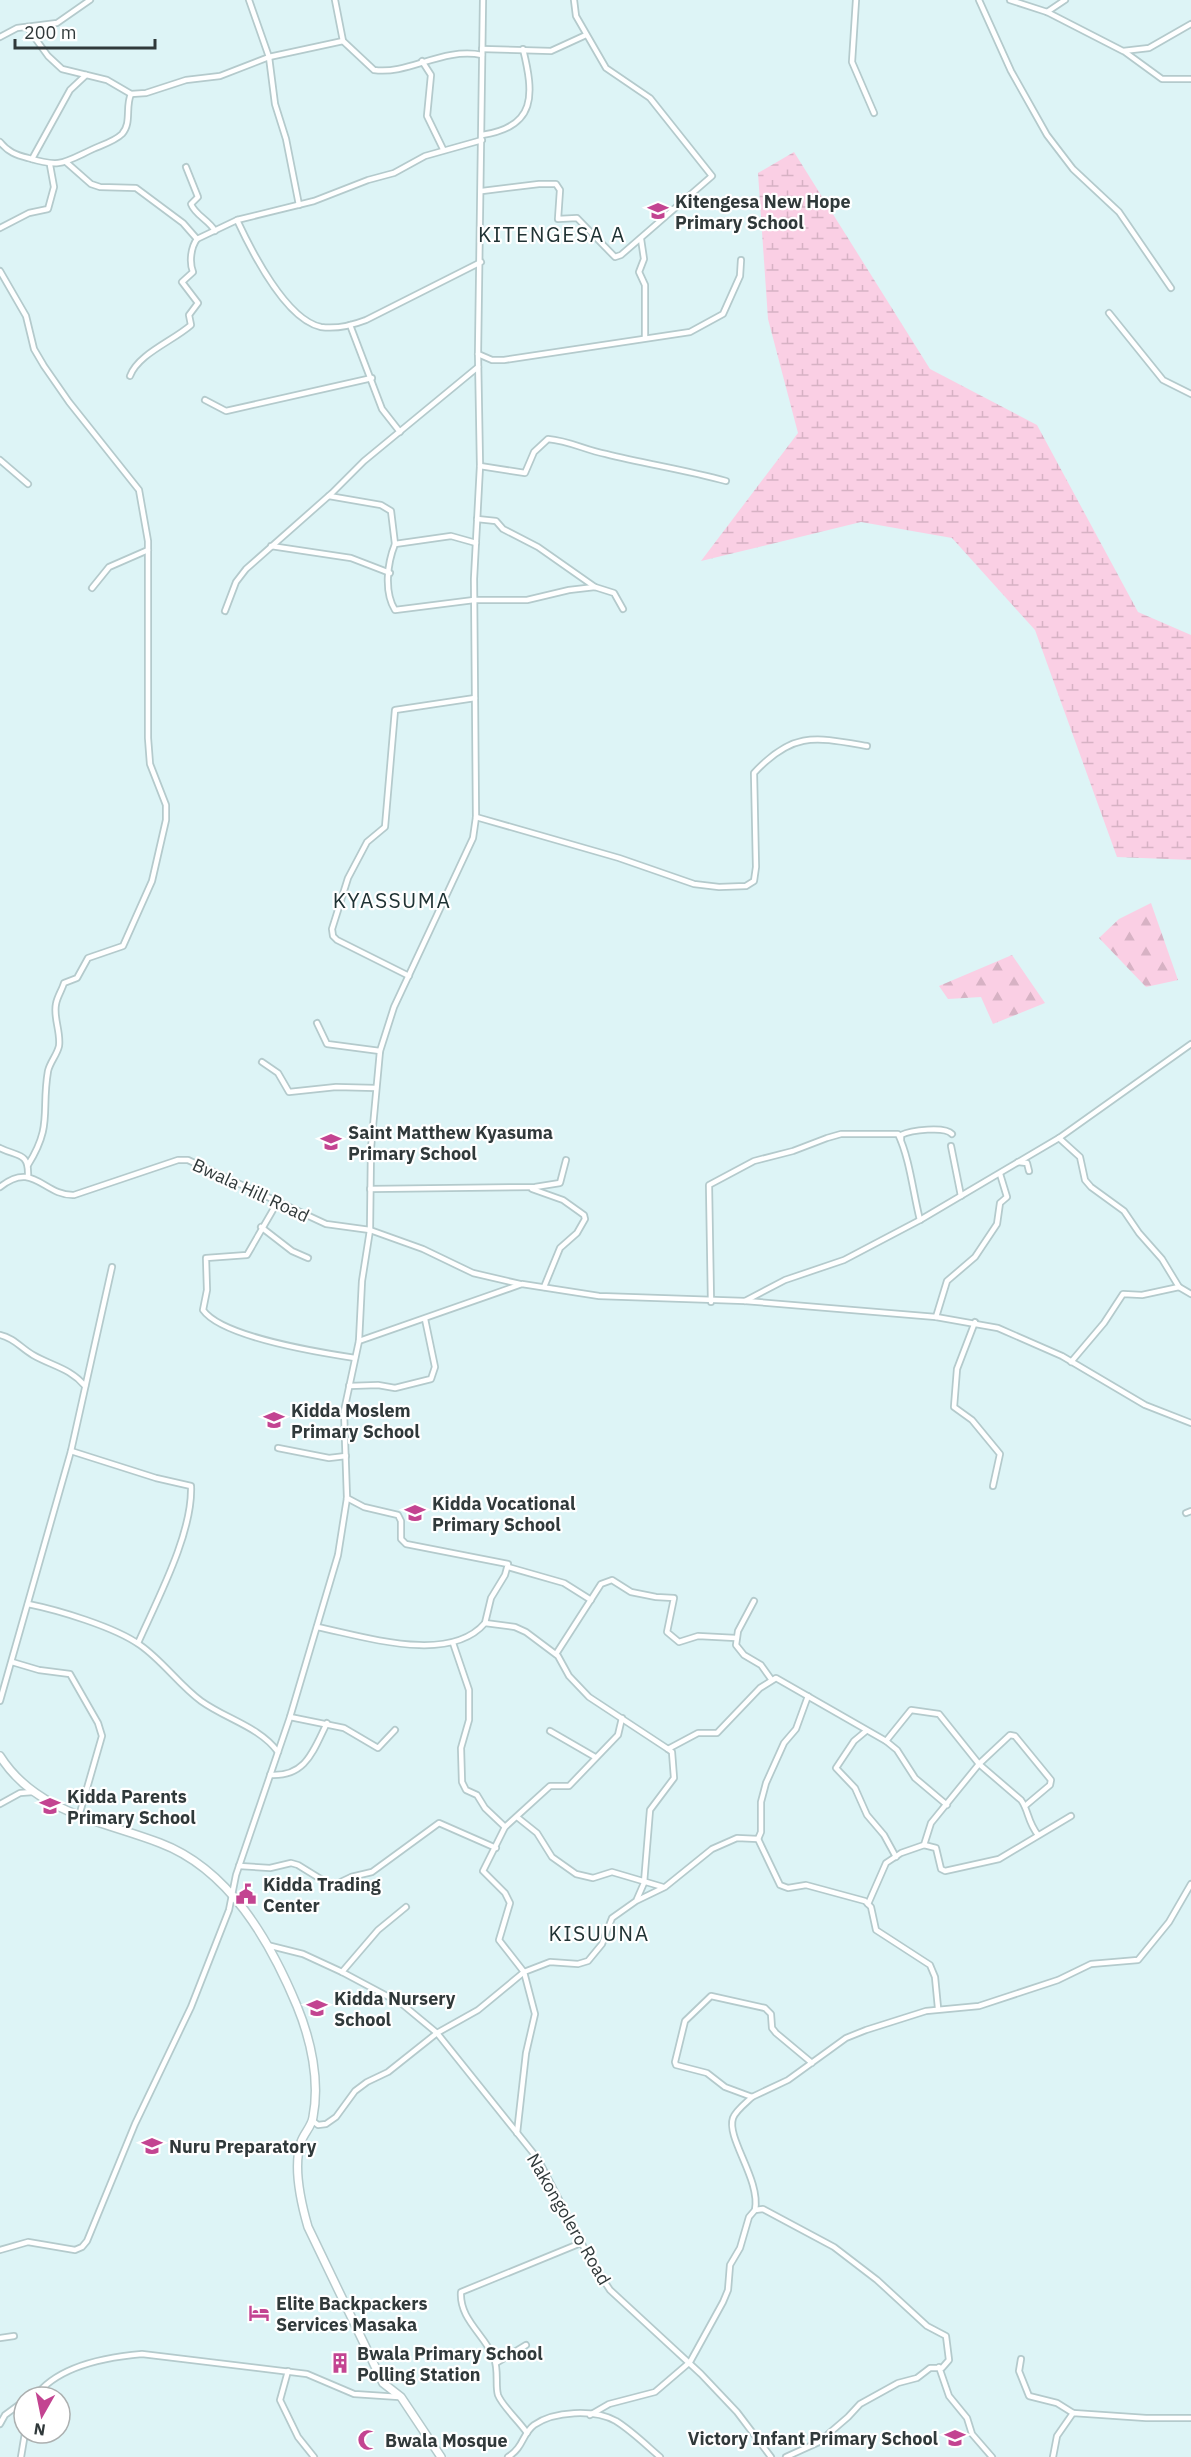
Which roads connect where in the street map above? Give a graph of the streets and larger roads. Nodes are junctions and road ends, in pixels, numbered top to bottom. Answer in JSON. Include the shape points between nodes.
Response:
{"nodes":[{"id":1,"x":90,"y":0,"type":"edge"},
{"id":2,"x":249,"y":0,"type":"edge"},
{"id":3,"x":335,"y":0,"type":"edge"},
{"id":4,"x":483,"y":0,"type":"edge"},
{"id":5,"x":573,"y":0,"type":"edge"},
{"id":6,"x":856,"y":0,"type":"edge"},
{"id":7,"x":979,"y":0,"type":"edge"},
{"id":8,"x":1010,"y":0,"type":"edge"},
{"id":9,"x":1065,"y":0,"type":"edge"},
{"id":10,"x":1047,"y":12,"type":"junction"},
{"id":11,"x":1191,"y":24,"type":"edge"},
{"id":12,"x":27,"y":27,"type":"junction"},
{"id":13,"x":586,"y":35,"type":"junction"},
{"id":14,"x":0,"y":36,"type":"edge"},
{"id":15,"x":343,"y":41,"type":"junction"},
{"id":16,"x":523,"y":49,"type":"junction"},
{"id":17,"x":1123,"y":51,"type":"junction"},
{"id":18,"x":482,"y":52,"type":"junction"},
{"id":19,"x":269,"y":57,"type":"junction"},
{"id":20,"x":422,"y":61,"type":"junction"},
{"id":21,"x":86,"y":75,"type":"junction"},
{"id":22,"x":1191,"y":79,"type":"edge"},
{"id":23,"x":130,"y":94,"type":"junction"},
{"id":24,"x":874,"y":113,"type":"dead end"},
{"id":25,"x":482,"y":138,"type":"junction"},
{"id":26,"x":0,"y":142,"type":"edge"},
{"id":27,"x":443,"y":150,"type":"junction"},
{"id":28,"x":32,"y":159,"type":"junction"},
{"id":29,"x":65,"y":162,"type":"junction"},
{"id":30,"x":50,"y":165,"type":"junction"},
{"id":31,"x":186,"y":167,"type":"dead end"},
{"id":32,"x":482,"y":191,"type":"junction"},
{"id":33,"x":299,"y":205,"type":"junction"},
{"id":34,"x":237,"y":220,"type":"junction"},
{"id":35,"x":0,"y":228,"type":"edge"},
{"id":36,"x":215,"y":231,"type":"junction"},
{"id":37,"x":197,"y":239,"type":"junction"},
{"id":38,"x":641,"y":239,"type":"junction"},
{"id":39,"x":741,"y":260,"type":"dead end"},
{"id":40,"x":481,"y":262,"type":"junction"},
{"id":41,"x":0,"y":271,"type":"edge"},
{"id":42,"x":1171,"y":288,"type":"dead end"},
{"id":43,"x":1109,"y":313,"type":"dead end"},
{"id":44,"x":350,"y":325,"type":"junction"},
{"id":45,"x":645,"y":338,"type":"junction"},
{"id":46,"x":478,"y":354,"type":"junction"},
{"id":47,"x":478,"y":367,"type":"junction"},
{"id":48,"x":130,"y":376,"type":"dead end"},
{"id":49,"x":372,"y":378,"type":"junction"},
{"id":50,"x":1191,"y":394,"type":"edge"},
{"id":51,"x":205,"y":400,"type":"dead end"},
{"id":52,"x":400,"y":432,"type":"junction"},
{"id":53,"x":0,"y":460,"type":"edge"},
{"id":54,"x":480,"y":466,"type":"junction"},
{"id":55,"x":726,"y":481,"type":"dead end"},
{"id":56,"x":28,"y":484,"type":"dead end"},
{"id":57,"x":329,"y":496,"type":"junction"},
{"id":58,"x":477,"y":519,"type":"junction"},
{"id":59,"x":476,"y":543,"type":"junction"},
{"id":60,"x":395,"y":544,"type":"junction"},
{"id":61,"x":271,"y":546,"type":"junction"},
{"id":62,"x":148,"y":550,"type":"junction"},
{"id":63,"x":390,"y":573,"type":"junction"},
{"id":64,"x":595,"y":587,"type":"junction"},
{"id":65,"x":92,"y":588,"type":"dead end"},
{"id":66,"x":474,"y":600,"type":"junction"},
{"id":67,"x":623,"y":609,"type":"dead end"},
{"id":68,"x":225,"y":611,"type":"dead end"},
{"id":69,"x":475,"y":698,"type":"junction"},
{"id":70,"x":867,"y":746,"type":"dead end"},
{"id":71,"x":476,"y":817,"type":"junction"},
{"id":72,"x":409,"y":976,"type":"junction"},
{"id":73,"x":317,"y":1023,"type":"dead end"},
{"id":74,"x":1191,"y":1044,"type":"edge"},
{"id":75,"x":380,"y":1051,"type":"junction"},
{"id":76,"x":262,"y":1062,"type":"dead end"},
{"id":77,"x":376,"y":1088,"type":"junction"},
{"id":78,"x":952,"y":1134,"type":"dead end"},
{"id":79,"x":1059,"y":1137,"type":"junction"},
{"id":80,"x":900,"y":1140,"type":"junction"},
{"id":81,"x":951,"y":1146,"type":"dead end"},
{"id":82,"x":0,"y":1148,"type":"edge"},
{"id":83,"x":566,"y":1161,"type":"dead end"},
{"id":84,"x":1018,"y":1162,"type":"junction"},
{"id":85,"x":28,"y":1166,"type":"junction"},
{"id":86,"x":1029,"y":1171,"type":"dead end"},
{"id":87,"x":1000,"y":1174,"type":"junction"},
{"id":88,"x":28,"y":1176,"type":"junction"},
{"id":89,"x":0,"y":1187,"type":"edge"},
{"id":90,"x":529,"y":1188,"type":"junction"},
{"id":91,"x":370,"y":1189,"type":"junction"},
{"id":92,"x":961,"y":1196,"type":"junction"},
{"id":93,"x":277,"y":1203,"type":"junction"},
{"id":94,"x":920,"y":1220,"type":"junction"},
{"id":95,"x":261,"y":1227,"type":"junction"},
{"id":96,"x":370,"y":1230,"type":"junction"},
{"id":97,"x":308,"y":1258,"type":"dead end"},
{"id":98,"x":112,"y":1267,"type":"dead end"},
{"id":99,"x":522,"y":1284,"type":"junction"},
{"id":100,"x":544,"y":1287,"type":"junction"},
{"id":101,"x":1179,"y":1287,"type":"junction"},
{"id":102,"x":1191,"y":1294,"type":"edge"},
{"id":103,"x":745,"y":1301,"type":"junction"},
{"id":104,"x":711,"y":1302,"type":"junction"},
{"id":105,"x":936,"y":1317,"type":"junction"},
{"id":106,"x":425,"y":1319,"type":"junction"},
{"id":107,"x":975,"y":1322,"type":"junction"},
{"id":108,"x":0,"y":1335,"type":"edge"},
{"id":109,"x":359,"y":1341,"type":"junction"},
{"id":110,"x":355,"y":1358,"type":"junction"},
{"id":111,"x":1071,"y":1362,"type":"junction"},
{"id":112,"x":86,"y":1386,"type":"junction"},
{"id":113,"x":349,"y":1386,"type":"junction"},
{"id":114,"x":1191,"y":1423,"type":"edge"},
{"id":115,"x":278,"y":1448,"type":"dead end"},
{"id":116,"x":71,"y":1451,"type":"junction"},
{"id":117,"x":346,"y":1456,"type":"junction"},
{"id":118,"x":993,"y":1486,"type":"dead end"},
{"id":119,"x":347,"y":1498,"type":"junction"},
{"id":120,"x":508,"y":1567,"type":"junction"},
{"id":121,"x":591,"y":1600,"type":"junction"},
{"id":122,"x":754,"y":1601,"type":"dead end"},
{"id":123,"x":28,"y":1604,"type":"junction"},
{"id":124,"x":485,"y":1623,"type":"junction"},
{"id":125,"x":317,"y":1627,"type":"junction"},
{"id":126,"x":736,"y":1638,"type":"junction"},
{"id":127,"x":138,"y":1643,"type":"junction"},
{"id":128,"x":453,"y":1643,"type":"junction"},
{"id":129,"x":556,"y":1654,"type":"junction"},
{"id":130,"x":12,"y":1662,"type":"junction"},
{"id":131,"x":771,"y":1679,"type":"junction"},
{"id":132,"x":808,"y":1696,"type":"junction"},
{"id":133,"x":0,"y":1701,"type":"edge"},
{"id":134,"x":290,"y":1717,"type":"junction"},
{"id":135,"x":622,"y":1718,"type":"junction"},
{"id":136,"x":327,"y":1723,"type":"junction"},
{"id":137,"x":395,"y":1730,"type":"dead end"},
{"id":138,"x":550,"y":1731,"type":"dead end"},
{"id":139,"x":866,"y":1731,"type":"junction"},
{"id":140,"x":886,"y":1741,"type":"junction"},
{"id":141,"x":668,"y":1749,"type":"junction"},
{"id":142,"x":278,"y":1752,"type":"junction"},
{"id":143,"x":0,"y":1756,"type":"edge"},
{"id":144,"x":594,"y":1757,"type":"junction"},
{"id":145,"x":979,"y":1764,"type":"junction"},
{"id":146,"x":270,"y":1775,"type":"junction"},
{"id":147,"x":33,"y":1792,"type":"junction"},
{"id":148,"x":0,"y":1804,"type":"edge"},
{"id":149,"x":947,"y":1805,"type":"junction"},
{"id":150,"x":1025,"y":1806,"type":"junction"},
{"id":151,"x":79,"y":1816,"type":"junction"},
{"id":152,"x":1071,"y":1816,"type":"dead end"},
{"id":153,"x":518,"y":1817,"type":"junction"},
{"id":154,"x":505,"y":1827,"type":"junction"},
{"id":155,"x":1038,"y":1835,"type":"junction"},
{"id":156,"x":758,"y":1839,"type":"junction"},
{"id":157,"x":924,"y":1845,"type":"junction"},
{"id":158,"x":496,"y":1848,"type":"junction"},
{"id":159,"x":896,"y":1857,"type":"junction"},
{"id":160,"x":239,"y":1866,"type":"junction"},
{"id":161,"x":644,"y":1883,"type":"junction"},
{"id":162,"x":1191,"y":1884,"type":"edge"},
{"id":163,"x":665,"y":1887,"type":"junction"},
{"id":164,"x":234,"y":1896,"type":"junction"},
{"id":165,"x":636,"y":1901,"type":"junction"},
{"id":166,"x":868,"y":1904,"type":"junction"},
{"id":167,"x":406,"y":1907,"type":"dead end"},
{"id":168,"x":267,"y":1945,"type":"junction"},
{"id":169,"x":342,"y":1972,"type":"junction"},
{"id":170,"x":524,"y":1972,"type":"junction"},
{"id":171,"x":938,"y":2008,"type":"junction"},
{"id":172,"x":436,"y":2033,"type":"junction"},
{"id":173,"x":812,"y":2063,"type":"junction"},
{"id":174,"x":752,"y":2097,"type":"junction"},
{"id":175,"x":313,"y":2121,"type":"junction"},
{"id":176,"x":517,"y":2133,"type":"junction"},
{"id":177,"x":755,"y":2210,"type":"junction"},
{"id":178,"x":581,"y":2243,"type":"junction"},
{"id":179,"x":0,"y":2250,"type":"edge"},
{"id":180,"x":14,"y":2336,"type":"dead end"},
{"id":181,"x":0,"y":2338,"type":"edge"},
{"id":182,"x":526,"y":2345,"type":"dead end"},
{"id":183,"x":1021,"y":2359,"type":"dead end"},
{"id":184,"x":690,"y":2362,"type":"junction"},
{"id":185,"x":496,"y":2364,"type":"junction"},
{"id":186,"x":939,"y":2367,"type":"junction"},
{"id":187,"x":288,"y":2371,"type":"junction"},
{"id":188,"x":50,"y":2385,"type":"edge"},
{"id":189,"x":401,"y":2397,"type":"junction"},
{"id":190,"x":12,"y":2410,"type":"edge"},
{"id":191,"x":1073,"y":2413,"type":"junction"},
{"id":192,"x":590,"y":2415,"type":"junction"},
{"id":193,"x":1191,"y":2418,"type":"edge"},
{"id":194,"x":0,"y":2424,"type":"edge"},
{"id":195,"x":527,"y":2433,"type":"junction"},
{"id":196,"x":314,"y":2457,"type":"edge"},
{"id":197,"x":441,"y":2457,"type":"edge"},
{"id":198,"x":508,"y":2457,"type":"edge"},
{"id":199,"x":660,"y":2457,"type":"edge"},
{"id":200,"x":771,"y":2457,"type":"edge"},
{"id":201,"x":786,"y":2457,"type":"edge"},
{"id":202,"x":992,"y":2457,"type":"edge"},
{"id":203,"x":1053,"y":2457,"type":"edge"}],
"edges":[{"from":1,"to":12,"type":"street","via":[[57,23]]},
{"from":2,"to":19,"type":"street"},
{"from":3,"to":15,"type":"street"},
{"from":4,"to":18,"type":"street"},
{"from":5,"to":13,"type":"street"},
{"from":6,"to":24,"type":"street","via":[[852,62]]},
{"from":7,"to":42,"type":"street","via":[[1011,71],[1047,135],[1073,169],[1119,212]]},
{"from":8,"to":10,"type":"street"},
{"from":9,"to":10,"type":"street"},
{"from":10,"to":17,"type":"street"},
{"from":11,"to":17,"type":"street","via":[[1149,48]]},
{"from":12,"to":14,"type":"street"},
{"from":12,"to":21,"type":"street","via":[[54,64]]},
{"from":13,"to":16,"type":"street","via":[[551,51]]},
{"from":13,"to":38,"type":"street","via":[[606,68],[650,98],[712,176]]},
{"from":15,"to":19,"type":"street"},
{"from":15,"to":20,"type":"street","via":[[374,70]]},
{"from":16,"to":18,"type":"street"},
{"from":16,"to":25,"type":"street","via":[[530,85],[519,122],[506,131]]},
{"from":17,"to":22,"type":"street","via":[[1162,79]]},
{"from":18,"to":20,"type":"street"},
{"from":18,"to":25,"type":"street"},
{"from":19,"to":23,"type":"street","via":[[220,76]]},
{"from":19,"to":33,"type":"street","via":[[274,99]]},
{"from":20,"to":27,"type":"street","via":[[431,75],[427,117]]},
{"from":21,"to":23,"type":"street","via":[[107,80]]},
{"from":21,"to":28,"type":"street","via":[[73,85]]},
{"from":23,"to":29,"type":"street","via":[[128,122],[120,135]]},
{"from":25,"to":27,"type":"street"},
{"from":25,"to":32,"type":"street"},
{"from":26,"to":28,"type":"street","via":[[13,153]]},
{"from":27,"to":33,"type":"street","via":[[394,173]]},
{"from":28,"to":30,"type":"street"},
{"from":29,"to":30,"type":"street"},
{"from":29,"to":37,"type":"street","via":[[91,184],[136,188],[183,223]]},
{"from":30,"to":35,"type":"street","via":[[54,187],[48,209],[29,213]]},
{"from":31,"to":36,"type":"street","via":[[198,197],[190,204]]},
{"from":32,"to":38,"type":"street","via":[[556,184],[560,190],[558,219],[577,218],[612,255],[621,255]]},
{"from":32,"to":40,"type":"street"},
{"from":33,"to":34,"type":"street"},
{"from":34,"to":36,"type":"street"},
{"from":34,"to":44,"type":"street","via":[[254,257],[296,314],[320,327]]},
{"from":36,"to":37,"type":"street"},
{"from":37,"to":48,"type":"street","via":[[190,264],[192,274],[182,282],[198,303],[189,315],[191,325],[144,357]]},
{"from":38,"to":45,"type":"street","via":[[644,259],[639,272],[645,285]]},
{"from":39,"to":45,"type":"street","via":[[740,276],[723,314],[690,332]]},
{"from":40,"to":44,"type":"street"},
{"from":40,"to":46,"type":"street"},
{"from":41,"to":62,"type":"street","via":[[26,316],[33,349],[69,402],[139,490]]},
{"from":43,"to":50,"type":"street","via":[[1163,380]]},
{"from":44,"to":49,"type":"street"},
{"from":45,"to":46,"type":"street","via":[[496,361]]},
{"from":46,"to":47,"type":"street"},
{"from":47,"to":52,"type":"street"},
{"from":47,"to":54,"type":"street"},
{"from":49,"to":51,"type":"street","via":[[226,411]]},
{"from":49,"to":52,"type":"street","via":[[382,409]]},
{"from":52,"to":57,"type":"street"},
{"from":53,"to":56,"type":"street"},
{"from":54,"to":55,"type":"street","via":[[525,473],[534,452],[548,439]]},
{"from":54,"to":58,"type":"street"},
{"from":57,"to":60,"type":"street","via":[[381,505],[391,511]]},
{"from":57,"to":61,"type":"street"},
{"from":58,"to":59,"type":"street"},
{"from":58,"to":64,"type":"street","via":[[496,521]]},
{"from":59,"to":60,"type":"street","via":[[451,536]]},
{"from":59,"to":66,"type":"street"},
{"from":60,"to":63,"type":"street"},
{"from":61,"to":63,"type":"street","via":[[351,558]]},
{"from":61,"to":68,"type":"street","via":[[236,582]]},
{"from":62,"to":65,"type":"street","via":[[109,567]]},
{"from":62,"to":85,"type":"street","via":[[148,738],[150,764],[166,805],[166,820],[153,881],[123,946],[88,958],[77,978],[64,982],[55,1005],[60,1026],[59,1048],[49,1065],[46,1082],[47,1117],[40,1146]]},
{"from":63,"to":66,"type":"street","via":[[388,592],[395,610]]},
{"from":64,"to":66,"type":"street","via":[[527,600]]},
{"from":64,"to":67,"type":"street","via":[[614,593]]},
{"from":66,"to":69,"type":"street"},
{"from":69,"to":71,"type":"street"},
{"from":69,"to":72,"type":"street","via":[[396,710],[385,828],[367,842],[348,878],[332,929],[337,940]]},
{"from":70,"to":71,"type":"street","via":[[831,740],[796,741],[757,770],[753,777],[756,867],[754,881],[746,886],[694,884]]},
{"from":71,"to":72,"type":"street","via":[[473,838]]},
{"from":72,"to":75,"type":"street"},
{"from":73,"to":75,"type":"street","via":[[327,1044]]},
{"from":74,"to":79,"type":"street"},
{"from":75,"to":77,"type":"street"},
{"from":76,"to":77,"type":"street","via":[[278,1072],[289,1092]]},
{"from":77,"to":91,"type":"street"},
{"from":78,"to":80,"type":"street","via":[[946,1130],[909,1132],[901,1135]]},
{"from":79,"to":84,"type":"street"},
{"from":79,"to":101,"type":"street","via":[[1080,1158],[1085,1180],[1124,1211]]},
{"from":80,"to":94,"type":"street","via":[[905,1146]]},
{"from":80,"to":104,"type":"street","via":[[895,1133],[841,1134],[754,1161],[711,1181]]},
{"from":81,"to":92,"type":"street"},
{"from":82,"to":85,"type":"street","via":[[23,1157]]},
{"from":83,"to":90,"type":"street","via":[[560,1182]]},
{"from":84,"to":86,"type":"street","via":[[1027,1163]]},
{"from":84,"to":87,"type":"street"},
{"from":85,"to":88,"type":"street"},
{"from":87,"to":92,"type":"street"},
{"from":87,"to":105,"type":"street","via":[[1007,1197],[1000,1203],[997,1224],[975,1257],[947,1281]]},
{"from":88,"to":89,"type":"street"},
{"from":88,"to":93,"type":"street","name":"Bwala Hill Road","via":[[60,1194],[74,1195],[178,1160],[188,1161]]},
{"from":90,"to":91,"type":"street"},
{"from":90,"to":100,"type":"street","via":[[562,1200],[585,1219],[577,1233],[560,1248]]},
{"from":91,"to":96,"type":"street"},
{"from":92,"to":94,"type":"street"},
{"from":93,"to":95,"type":"street"},
{"from":93,"to":96,"type":"street","name":"Bwala Hill Road","via":[[326,1224]]},
{"from":94,"to":103,"type":"street","via":[[844,1260],[785,1280]]},
{"from":95,"to":97,"type":"street"},
{"from":95,"to":110,"type":"street","via":[[247,1255],[206,1258],[207,1299],[202,1307],[205,1314],[260,1338],[307,1351]]},
{"from":96,"to":99,"type":"street","name":"Bwala Hill Road","via":[[473,1273]]},
{"from":96,"to":109,"type":"street"},
{"from":98,"to":112,"type":"street"},
{"from":99,"to":100,"type":"street","name":"Bwala Hill Road"},
{"from":99,"to":106,"type":"street"},
{"from":100,"to":104,"type":"street","name":"Bwala Hill Road","via":[[598,1296]]},
{"from":101,"to":102,"type":"street"},
{"from":101,"to":111,"type":"street","via":[[1142,1295],[1123,1294]]},
{"from":103,"to":104,"type":"street","name":"Bwala Hill Road"},
{"from":103,"to":105,"type":"street","name":"Bwala Hill Road"},
{"from":105,"to":107,"type":"street","name":"Bwala Hill Road"},
{"from":106,"to":109,"type":"street"},
{"from":106,"to":113,"type":"street","via":[[435,1366],[431,1379],[394,1388]]},
{"from":107,"to":111,"type":"street","name":"Bwala Hill Road","via":[[998,1328]]},
{"from":107,"to":118,"type":"street","via":[[957,1369],[954,1407],[972,1420],[1000,1454]]},
{"from":108,"to":112,"type":"street","via":[[62,1366]]},
{"from":109,"to":110,"type":"street"},
{"from":110,"to":113,"type":"street"},
{"from":111,"to":114,"type":"street","name":"Bwala Hill Road","via":[[1145,1405]]},
{"from":112,"to":116,"type":"street"},
{"from":113,"to":117,"type":"street","via":[[344,1412]]},
{"from":115,"to":117,"type":"street","via":[[329,1458]]},
{"from":116,"to":123,"type":"street"},
{"from":116,"to":127,"type":"street","via":[[191,1486],[190,1504],[172,1568]]},
{"from":117,"to":119,"type":"street"},
{"from":119,"to":120,"type":"street","via":[[398,1515],[400,1539],[406,1544]]},
{"from":119,"to":125,"type":"street","via":[[342,1539]]},
{"from":120,"to":121,"type":"street","via":[[560,1581]]},
{"from":120,"to":124,"type":"street","via":[[491,1598]]},
{"from":121,"to":126,"type":"street","via":[[601,1584],[615,1580],[631,1592],[674,1598],[667,1632],[679,1642],[698,1636]]},
{"from":121,"to":129,"type":"street"},
{"from":122,"to":126,"type":"street"},
{"from":123,"to":127,"type":"street"},
{"from":123,"to":130,"type":"street"},
{"from":124,"to":128,"type":"street"},
{"from":124,"to":129,"type":"street","via":[[515,1627]]},
{"from":125,"to":128,"type":"street","via":[[397,1643]]},
{"from":125,"to":134,"type":"street"},
{"from":126,"to":131,"type":"street","via":[[740,1651],[761,1665]]},
{"from":127,"to":142,"type":"street","via":[[201,1701],[262,1735]]},
{"from":128,"to":154,"type":"street","via":[[469,1690],[469,1720],[461,1748],[462,1782]]},
{"from":129,"to":135,"type":"street","via":[[569,1676],[589,1697]]},
{"from":130,"to":133,"type":"street"},
{"from":130,"to":151,"type":"street","via":[[70,1674],[98,1723],[101,1745],[88,1776]]},
{"from":131,"to":132,"type":"street"},
{"from":131,"to":141,"type":"street","via":[[717,1733],[698,1733]]},
{"from":132,"to":139,"type":"street"},
{"from":132,"to":156,"type":"street","via":[[796,1729],[784,1743],[766,1783]]},
{"from":134,"to":136,"type":"street"},
{"from":134,"to":142,"type":"street"},
{"from":135,"to":141,"type":"street"},
{"from":135,"to":144,"type":"street","via":[[618,1735]]},
{"from":136,"to":137,"type":"street","via":[[352,1731],[378,1748]]},
{"from":136,"to":146,"type":"street","via":[[308,1760],[294,1773]]},
{"from":138,"to":144,"type":"street"},
{"from":139,"to":140,"type":"street"},
{"from":139,"to":159,"type":"street","via":[[854,1741],[836,1768],[855,1788],[867,1815],[884,1834]]},
{"from":140,"to":145,"type":"street","via":[[911,1710],[930,1711],[939,1714]]},
{"from":140,"to":149,"type":"street","via":[[897,1750],[915,1778]]},
{"from":141,"to":161,"type":"street","via":[[672,1752],[674,1778],[650,1810]]},
{"from":142,"to":146,"type":"street"},
{"from":143,"to":147,"type":"street"},
{"from":144,"to":153,"type":"street","via":[[569,1786],[550,1786]]},
{"from":145,"to":149,"type":"street"},
{"from":145,"to":150,"type":"street"},
{"from":145,"to":150,"type":"street","via":[[1010,1735],[1016,1736],[1051,1780]]},
{"from":146,"to":160,"type":"street"},
{"from":147,"to":148,"type":"street","via":[[20,1793]]},
{"from":147,"to":151,"type":"street"},
{"from":149,"to":157,"type":"street","via":[[928,1826]]},
{"from":150,"to":155,"type":"street","via":[[1027,1819]]},
{"from":151,"to":164,"type":"street","via":[[170,1848],[218,1879]]},
{"from":152,"to":155,"type":"street"},
{"from":153,"to":154,"type":"street"},
{"from":153,"to":161,"type":"street","via":[[537,1833],[552,1857],[576,1874],[593,1878],[612,1872]]},
{"from":154,"to":158,"type":"street"},
{"from":155,"to":157,"type":"street","via":[[999,1859],[945,1871],[936,1848]]},
{"from":156,"to":163,"type":"street","via":[[737,1838],[712,1849]]},
{"from":156,"to":166,"type":"street","via":[[784,1888],[806,1885]]},
{"from":157,"to":159,"type":"street"},
{"from":158,"to":160,"type":"street","via":[[439,1823],[372,1872],[332,1886],[291,1863],[270,1868]]},
{"from":158,"to":170,"type":"street","via":[[483,1871],[508,1898],[510,1908],[499,1940]]},
{"from":159,"to":166,"type":"street","via":[[880,1871]]},
{"from":160,"to":164,"type":"street"},
{"from":161,"to":163,"type":"street"},
{"from":161,"to":165,"type":"street"},
{"from":162,"to":171,"type":"street","via":[[1169,1922],[1138,1959],[1091,1964],[1058,1980],[979,2006]]},
{"from":163,"to":165,"type":"street"},
{"from":164,"to":168,"type":"street"},
{"from":164,"to":179,"type":"street","via":[[191,2007],[135,2124],[87,2241],[75,2250],[28,2242]]},
{"from":165,"to":170,"type":"street","via":[[612,1918],[602,1944],[588,1961],[550,1962]]},
{"from":166,"to":171,"type":"street","via":[[876,1930],[930,1965]]},
{"from":167,"to":169,"type":"street","via":[[378,1930]]},
{"from":168,"to":169,"type":"street","name":"Nakongolero Road","via":[[303,1954]]},
{"from":168,"to":175,"type":"street","via":[[302,2020],[316,2078]]},
{"from":169,"to":172,"type":"street","name":"Nakongolero Road","via":[[402,2004]]},
{"from":170,"to":172,"type":"street","via":[[478,2010]]},
{"from":170,"to":176,"type":"street","via":[[535,2014],[526,2052]]},
{"from":171,"to":173,"type":"street","via":[[846,2038]]},
{"from":172,"to":175,"type":"street","via":[[388,2072],[355,2091],[336,2117],[326,2124]]},
{"from":172,"to":176,"type":"street","name":"Nakongolero Road"},
{"from":173,"to":174,"type":"street"},
{"from":173,"to":174,"type":"street","via":[[776,2033],[771,2014],[765,2008],[708,1997],[685,2021],[675,2062],[707,2073],[725,2087]]},
{"from":174,"to":177,"type":"street","via":[[734,2116],[732,2134],[753,2183]]},
{"from":175,"to":189,"type":"street","via":[[302,2139],[298,2157],[308,2227],[383,2383]]},
{"from":176,"to":178,"type":"street","name":"Nakongolero Road","via":[[538,2159]]},
{"from":177,"to":184,"type":"street","via":[[730,2265],[723,2302]]},
{"from":177,"to":186,"type":"street","via":[[770,2210],[834,2247],[927,2326],[946,2336],[949,2360]]},
{"from":178,"to":184,"type":"street","name":"Nakongolero Road","via":[[610,2290],[645,2326]]},
{"from":178,"to":185,"type":"street","via":[[460,2292],[471,2325]]},
{"from":180,"to":181,"type":"street"},
{"from":182,"to":185,"type":"street"},
{"from":183,"to":191,"type":"street","via":[[1019,2371],[1029,2396],[1057,2403]]},
{"from":184,"to":192,"type":"street","via":[[655,2392],[609,2404]]},
{"from":184,"to":200,"type":"street","name":"Nakongolero Road"},
{"from":185,"to":195,"type":"street","via":[[498,2395]]},
{"from":186,"to":201,"type":"street","via":[[860,2404],[819,2442]]},
{"from":186,"to":202,"type":"street","via":[[949,2396],[967,2418],[972,2434]]},
{"from":187,"to":188,"type":"street","via":[[142,2354],[94,2362]]},
{"from":187,"to":189,"type":"street","via":[[308,2374],[366,2397]]},
{"from":187,"to":196,"type":"street","via":[[280,2400]]},
{"from":189,"to":197,"type":"street"},
{"from":190,"to":194,"type":"street"},
{"from":191,"to":193,"type":"street"},
{"from":191,"to":203,"type":"street","via":[[1058,2436]]},
{"from":192,"to":195,"type":"street","via":[[553,2417],[538,2422]]},
{"from":192,"to":199,"type":"street","via":[[614,2420]]},
{"from":195,"to":198,"type":"street","via":[[521,2447]]}]}
